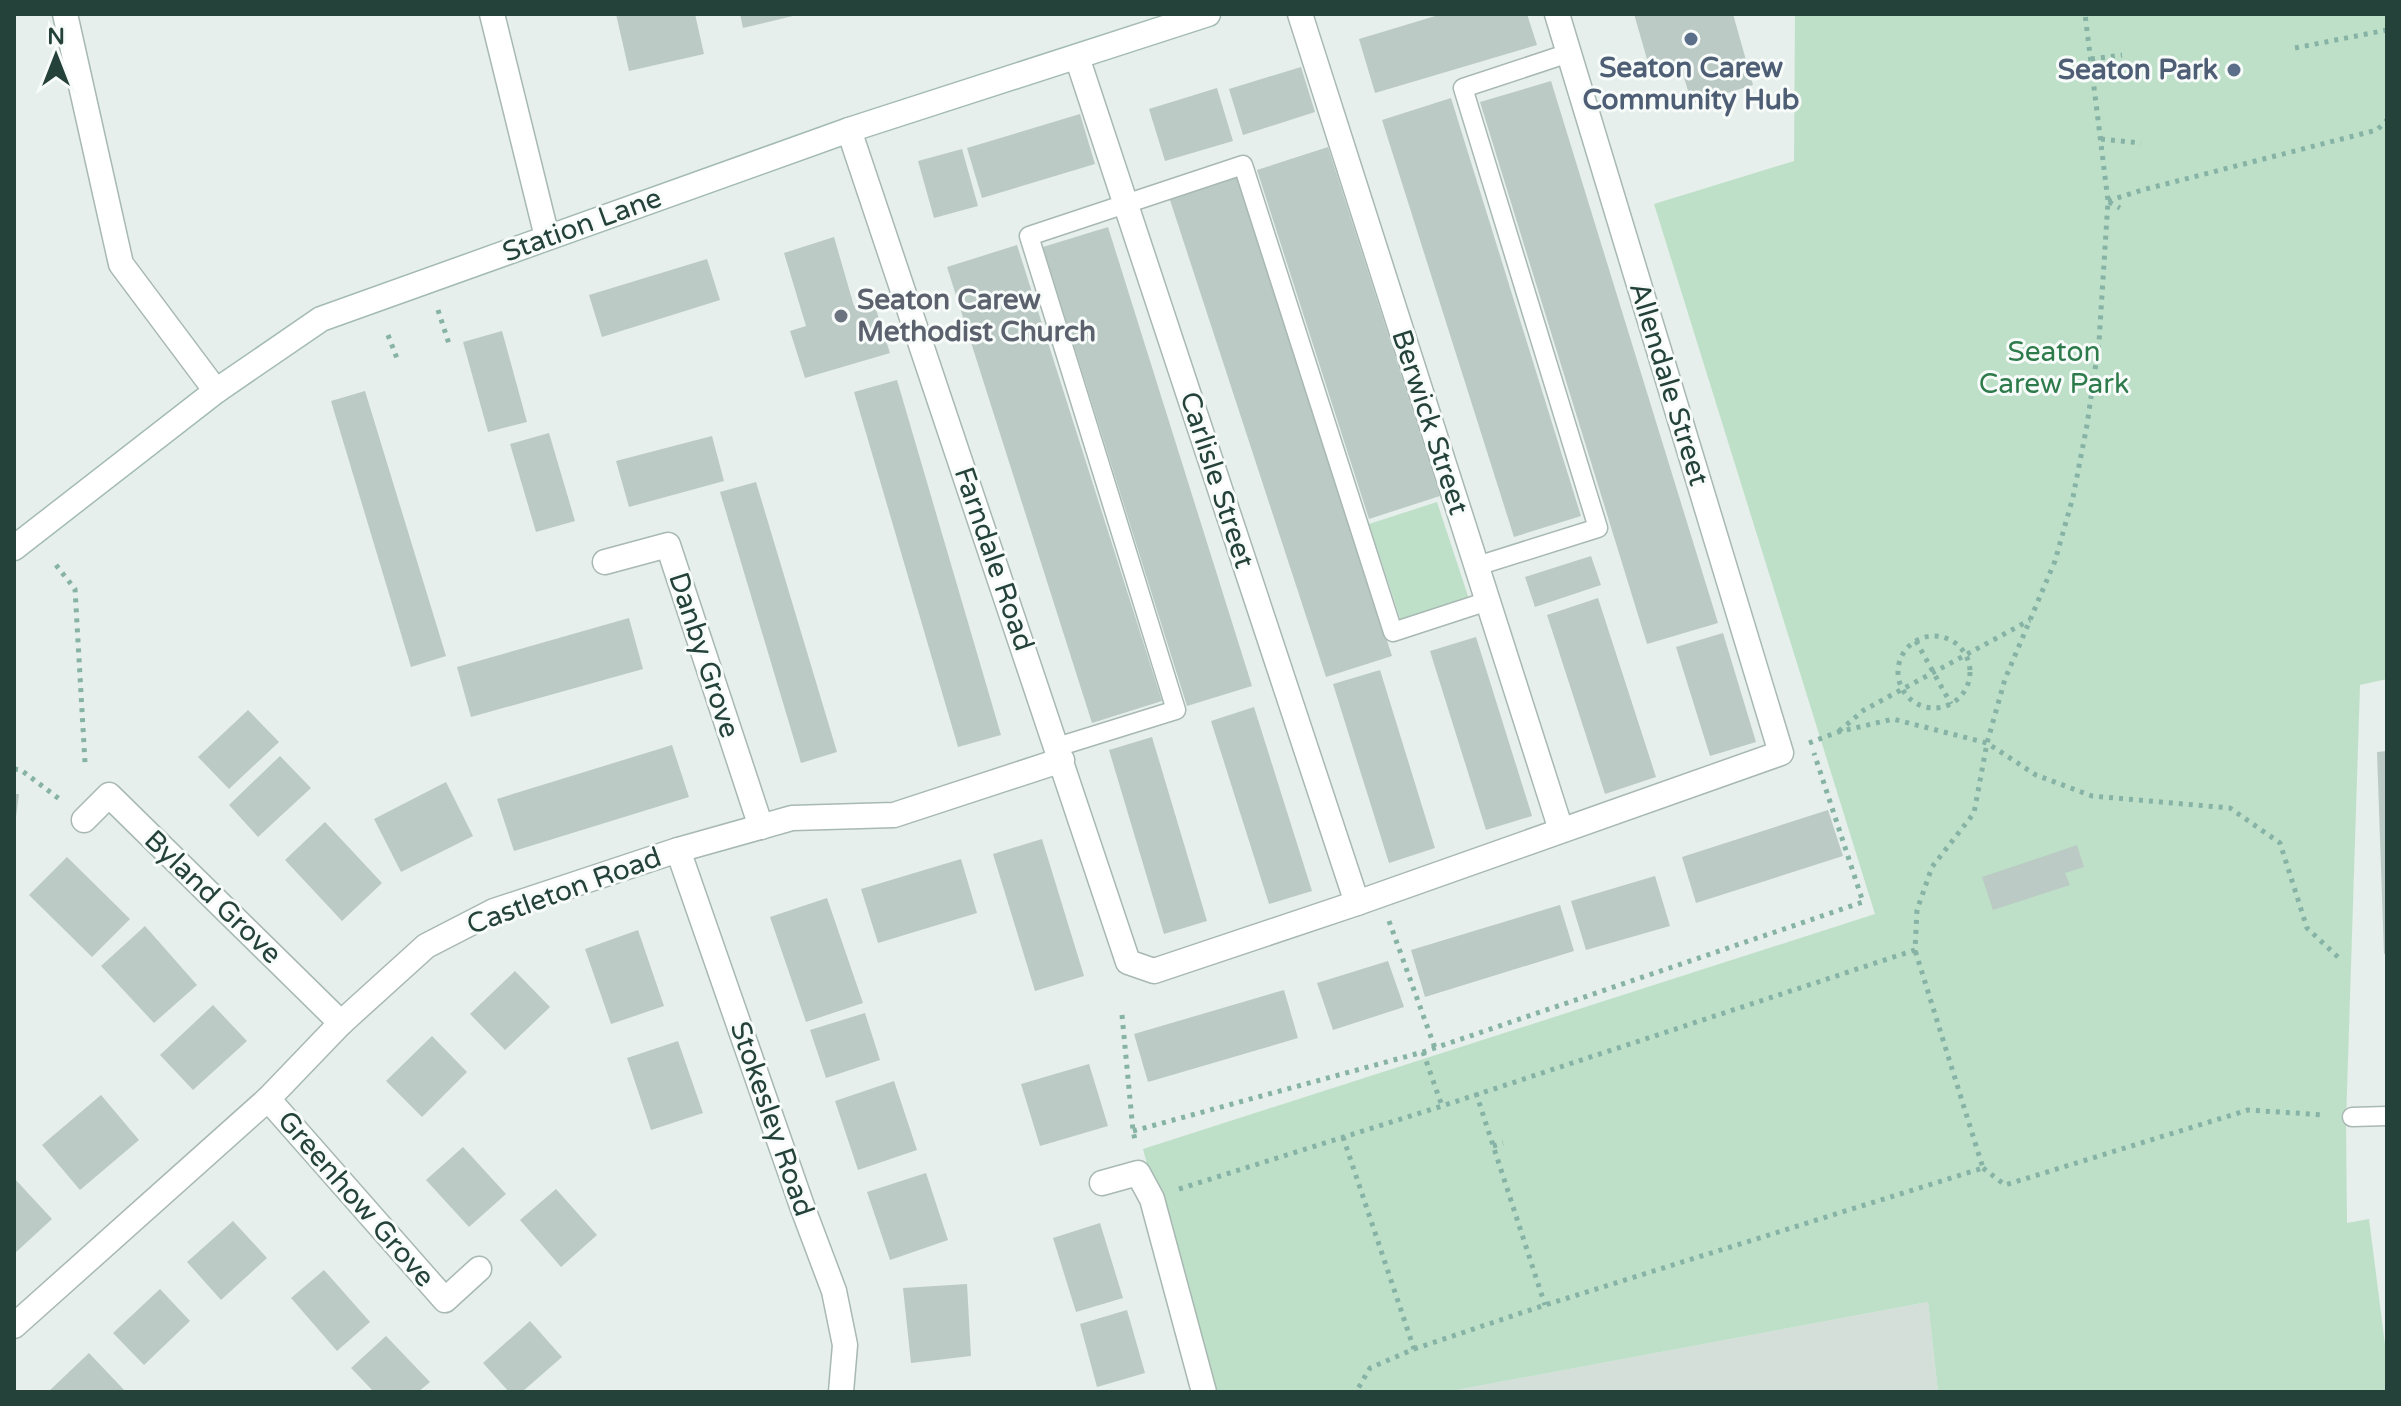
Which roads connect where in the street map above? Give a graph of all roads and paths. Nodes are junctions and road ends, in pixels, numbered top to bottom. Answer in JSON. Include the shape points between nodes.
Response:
{"nodes":[{"id":1,"x":65,"y":14,"type":"edge"},
{"id":2,"x":492,"y":14,"type":"edge"},
{"id":3,"x":1208,"y":14,"type":"edge"},
{"id":4,"x":1300,"y":14,"type":"edge"},
{"id":5,"x":1557,"y":14,"type":"edge"},
{"id":6,"x":2387,"y":30,"type":"edge"},
{"id":7,"x":2295,"y":48,"type":"dead end"},
{"id":8,"x":1569,"y":53,"type":"junction"},
{"id":9,"x":2122,"y":55,"type":"dead end"},
{"id":10,"x":1077,"y":57,"type":"junction"},
{"id":11,"x":2091,"y":59,"type":"dead end"},
{"id":12,"x":2387,"y":120,"type":"edge"},
{"id":13,"x":849,"y":130,"type":"junction"},
{"id":14,"x":2101,"y":139,"type":"dead end"},
{"id":15,"x":2141,"y":143,"type":"dead end"},
{"id":16,"x":1126,"y":203,"type":"junction"},
{"id":17,"x":2120,"y":208,"type":"dead end"},
{"id":18,"x":547,"y":237,"type":"junction"},
{"id":19,"x":438,"y":309,"type":"dead end"},
{"id":20,"x":388,"y":335,"type":"dead end"},
{"id":21,"x":450,"y":347,"type":"dead end"},
{"id":22,"x":398,"y":361,"type":"dead end"},
{"id":23,"x":216,"y":391,"type":"junction"},
{"id":24,"x":14,"y":548,"type":"edge"},
{"id":25,"x":605,"y":562,"type":"dead end"},
{"id":26,"x":56,"y":565,"type":"dead end"},
{"id":27,"x":1477,"y":566,"type":"junction"},
{"id":28,"x":1488,"y":601,"type":"junction"},
{"id":29,"x":2030,"y":620,"type":"dead end"},
{"id":30,"x":1916,"y":641,"type":"junction"},
{"id":31,"x":1965,"y":654,"type":"junction"},
{"id":32,"x":1934,"y":672,"type":"junction"},
{"id":33,"x":1902,"y":689,"type":"junction"},
{"id":34,"x":1951,"y":704,"type":"junction"},
{"id":35,"x":1838,"y":732,"type":"junction"},
{"id":36,"x":1810,"y":742,"type":"junction"},
{"id":37,"x":1060,"y":753,"type":"junction"},
{"id":38,"x":1781,"y":753,"type":"junction"},
{"id":39,"x":85,"y":763,"type":"dead end"},
{"id":40,"x":14,"y":769,"type":"edge"},
{"id":41,"x":64,"y":803,"type":"dead end"},
{"id":42,"x":84,"y":820,"type":"dead end"},
{"id":43,"x":761,"y":827,"type":"junction"},
{"id":44,"x":1561,"y":830,"type":"junction"},
{"id":45,"x":678,"y":850,"type":"junction"},
{"id":46,"x":1357,"y":903,"type":"junction"},
{"id":47,"x":1387,"y":916,"type":"dead end"},
{"id":48,"x":1915,"y":950,"type":"dead end"},
{"id":49,"x":2339,"y":958,"type":"dead end"},
{"id":50,"x":1122,"y":1015,"type":"dead end"},
{"id":51,"x":341,"y":1023,"type":"junction"},
{"id":52,"x":1435,"y":1048,"type":"junction"},
{"id":53,"x":1423,"y":1052,"type":"junction"},
{"id":54,"x":1476,"y":1093,"type":"dead end"},
{"id":55,"x":268,"y":1099,"type":"junction"},
{"id":56,"x":1442,"y":1106,"type":"dead end"},
{"id":57,"x":2387,"y":1116,"type":"edge"},
{"id":58,"x":2352,"y":1117,"type":"joint"},
{"id":59,"x":1133,"y":1131,"type":"junction"},
{"id":60,"x":1343,"y":1137,"type":"dead end"},
{"id":61,"x":1503,"y":1143,"type":"dead end"},
{"id":62,"x":1493,"y":1146,"type":"junction"},
{"id":63,"x":1139,"y":1156,"type":"dead end"},
{"id":64,"x":1983,"y":1168,"type":"junction"},
{"id":65,"x":1102,"y":1183,"type":"dead end"},
{"id":66,"x":479,"y":1269,"type":"dead end"},
{"id":67,"x":1545,"y":1305,"type":"junction"},
{"id":68,"x":14,"y":1326,"type":"edge"},
{"id":69,"x":1414,"y":1349,"type":"junction"},
{"id":70,"x":841,"y":1392,"type":"edge"},
{"id":71,"x":1204,"y":1392,"type":"edge"},
{"id":72,"x":1356,"y":1392,"type":"edge"}],
"edges":[{"from":1,"to":23,"type":"street","via":[[121,264]]},
{"from":2,"to":18,"type":"street"},
{"from":3,"to":10,"type":"street","name":"Station Lane"},
{"from":4,"to":27,"type":"street","name":"Berwick Street"},
{"from":5,"to":8,"type":"street","name":"Allendale Street"},
{"from":6,"to":7,"type":"path"},
{"from":8,"to":27,"type":"lane","via":[[1463,88],[1598,528]]},
{"from":8,"to":38,"type":"street","name":"Allendale Street"},
{"from":9,"to":11,"type":"path"},
{"from":10,"to":13,"type":"street","name":"Station Lane"},
{"from":10,"to":16,"type":"street","name":"Carlisle Street"},
{"from":12,"to":17,"type":"path","via":[[2377,130],[2108,201]]},
{"from":13,"to":18,"type":"street","name":"Station Lane"},
{"from":13,"to":37,"type":"street","name":"Farndale Road"},
{"from":14,"to":15,"type":"path"},
{"from":16,"to":28,"type":"lane","via":[[1243,165],[1393,632]]},
{"from":16,"to":37,"type":"lane","via":[[1029,236],[1176,710]]},
{"from":16,"to":46,"type":"street","name":"Carlisle Street"},
{"from":18,"to":23,"type":"street","name":"Station Lane","via":[[321,319]]},
{"from":19,"to":21,"type":"path"},
{"from":20,"to":22,"type":"path"},
{"from":23,"to":24,"type":"street","name":"Station Lane"},
{"from":25,"to":43,"type":"street","name":"Danby Grove","via":[[668,545]]},
{"from":26,"to":39,"type":"path","via":[[75,589]]},
{"from":27,"to":28,"type":"street","name":"Berwick Street"},
{"from":28,"to":44,"type":"street","name":"Berwick Street"},
{"from":29,"to":31,"type":"path"},
{"from":30,"to":31,"type":"path","via":[[1947,638]]},
{"from":30,"to":32,"type":"path"},
{"from":30,"to":33,"type":"path","via":[[1898,665]]},
{"from":31,"to":32,"type":"path"},
{"from":31,"to":34,"type":"path","via":[[1967,687]]},
{"from":32,"to":33,"type":"path"},
{"from":32,"to":34,"type":"path"},
{"from":33,"to":34,"type":"path","via":[[1918,705]]},
{"from":33,"to":35,"type":"path"},
{"from":35,"to":36,"type":"path"},
{"from":35,"to":49,"type":"path","via":[[1893,719],[1987,743],[2036,775],[2092,796],[2230,808],[2280,843],[2307,928]]},
{"from":36,"to":38,"type":"path"},
{"from":36,"to":52,"type":"path","via":[[1863,902]]},
{"from":37,"to":43,"type":"street","name":"Castleton Road","via":[[894,815],[792,818]]},
{"from":37,"to":46,"type":"street","name":"Farndale Road","via":[[1128,962],[1154,971]]},
{"from":38,"to":44,"type":"street"},
{"from":40,"to":41,"type":"path"},
{"from":42,"to":51,"type":"street","name":"Byland Grove","via":[[109,795]]},
{"from":43,"to":45,"type":"street","name":"Castleton Road"},
{"from":44,"to":46,"type":"street"},
{"from":45,"to":51,"type":"street","name":"Castleton Road","via":[[480,918],[426,946]]},
{"from":45,"to":70,"type":"street","name":"Stokesley Road","via":[[834,1291],[845,1345]]},
{"from":47,"to":52,"type":"path"},
{"from":48,"to":64,"type":"path"},
{"from":50,"to":59,"type":"path"},
{"from":51,"to":55,"type":"street","name":"Castleton Road"},
{"from":52,"to":53,"type":"path"},
{"from":53,"to":56,"type":"path"},
{"from":53,"to":59,"type":"path"},
{"from":54,"to":62,"type":"path"},
{"from":55,"to":66,"type":"street","name":"Greenhow Grove","via":[[445,1300]]},
{"from":55,"to":68,"type":"street","name":"Castleton Road"},
{"from":57,"to":58,"type":"lane"},
{"from":58,"to":64,"type":"path","via":[[2248,1110],[2005,1185]]},
{"from":59,"to":63,"type":"path"},
{"from":60,"to":69,"type":"path"},
{"from":61,"to":62,"type":"path"},
{"from":62,"to":67,"type":"path"},
{"from":64,"to":67,"type":"path"},
{"from":65,"to":71,"type":"street","via":[[1138,1173],[1152,1199]]},
{"from":67,"to":69,"type":"path"},
{"from":69,"to":72,"type":"path","via":[[1370,1368]]}]}
